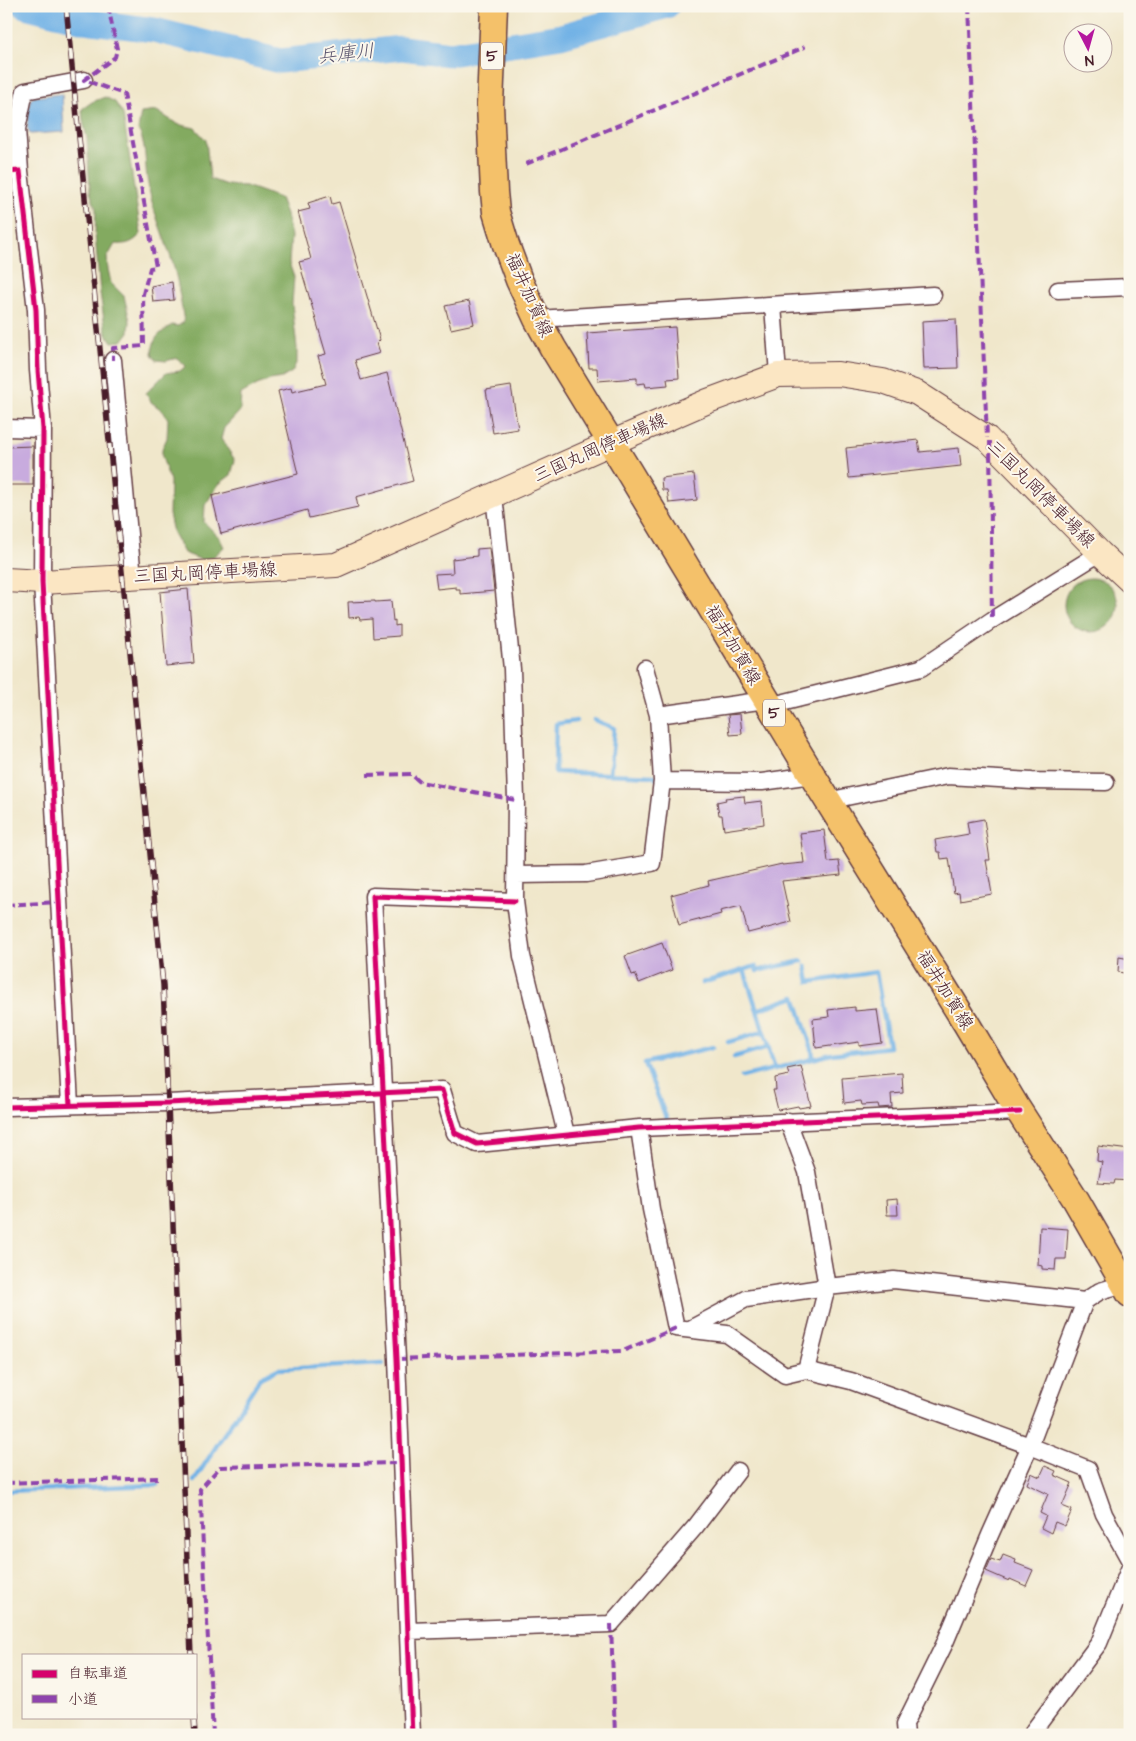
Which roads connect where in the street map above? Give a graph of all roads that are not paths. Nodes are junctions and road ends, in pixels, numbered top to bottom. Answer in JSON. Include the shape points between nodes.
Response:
{"nodes":[{"id":1,"x":494,"y":6,"type":"edge"},
{"id":2,"x":84,"y":80,"type":"dead end"},
{"id":3,"x":13,"y":172,"type":"edge"},
{"id":4,"x":1130,"y":287,"type":"edge"},
{"id":5,"x":1058,"y":290,"type":"dead end"},
{"id":6,"x":933,"y":295,"type":"dead end"},
{"id":7,"x":772,"y":305,"type":"junction"},
{"id":8,"x":537,"y":319,"type":"junction"},
{"id":9,"x":113,"y":360,"type":"dead end"},
{"id":10,"x":778,"y":374,"type":"junction"},
{"id":11,"x":6,"y":428,"type":"edge"},
{"id":12,"x":43,"y":429,"type":"junction"},
{"id":13,"x":611,"y":442,"type":"junction"},
{"id":14,"x":494,"y":495,"type":"junction"},
{"id":15,"x":1100,"y":553,"type":"junction"},
{"id":16,"x":134,"y":578,"type":"junction"},
{"id":17,"x":6,"y":580,"type":"edge"},
{"id":18,"x":1130,"y":581,"type":"edge"},
{"id":19,"x":42,"y":582,"type":"junction"},
{"id":20,"x":645,"y":668,"type":"dead end"},
{"id":21,"x":768,"y":703,"type":"junction"},
{"id":22,"x":658,"y":714,"type":"junction"},
{"id":23,"x":812,"y":775,"type":"junction"},
{"id":24,"x":662,"y":781,"type":"junction"},
{"id":25,"x":1106,"y":782,"type":"dead end"},
{"id":26,"x":827,"y":801,"type":"junction"},
{"id":27,"x":516,"y":875,"type":"junction"},
{"id":28,"x":515,"y":900,"type":"junction"},
{"id":29,"x":384,"y":1092,"type":"junction"},
{"id":30,"x":70,"y":1105,"type":"junction"},
{"id":31,"x":6,"y":1107,"type":"edge"},
{"id":32,"x":1020,"y":1112,"type":"junction"},
{"id":33,"x":788,"y":1121,"type":"junction"},
{"id":34,"x":639,"y":1128,"type":"junction"},
{"id":35,"x":566,"y":1134,"type":"junction"},
{"id":36,"x":827,"y":1287,"type":"junction"},
{"id":37,"x":1127,"y":1289,"type":"edge"},
{"id":38,"x":1085,"y":1301,"type":"junction"},
{"id":39,"x":690,"y":1329,"type":"junction"},
{"id":40,"x":806,"y":1370,"type":"junction"},
{"id":41,"x":1030,"y":1446,"type":"junction"},
{"id":42,"x":738,"y":1471,"type":"dead end"},
{"id":43,"x":1130,"y":1561,"type":"edge"},
{"id":44,"x":1130,"y":1567,"type":"edge"},
{"id":45,"x":409,"y":1631,"type":"junction"},
{"id":46,"x":412,"y":1735,"type":"edge"},
{"id":47,"x":906,"y":1735,"type":"edge"},
{"id":48,"x":1032,"y":1735,"type":"edge"}],
"edges":[{"from":1,"to":8,"type":"main road","name":"福井加賀線","number":"5","via":[[490,105],[496,212],[519,280]]},
{"from":2,"to":3,"type":"street","via":[[25,91]]},
{"from":3,"to":12,"type":"street","via":[[36,310]]},
{"from":4,"to":5,"type":"street"},
{"from":6,"to":7,"type":"street"},
{"from":7,"to":8,"type":"street"},
{"from":7,"to":10,"type":"street"},
{"from":8,"to":13,"type":"main road","name":"福井加賀線","number":"5"},
{"from":9,"to":16,"type":"street"},
{"from":10,"to":13,"type":"main road","name":"三国丸岡停車場線"},
{"from":10,"to":15,"type":"main road","name":"三国丸岡停車場線","via":[[838,374],[883,381],[917,393],[988,438]]},
{"from":11,"to":12,"type":"street"},
{"from":12,"to":19,"type":"street"},
{"from":13,"to":14,"type":"main road","name":"三国丸岡停車場線"},
{"from":13,"to":21,"type":"main road","name":"福井加賀線","number":"5"},
{"from":14,"to":16,"type":"main road","name":"三国丸岡停車場線","via":[[336,565]]},
{"from":14,"to":27,"type":"street","via":[[512,669]]},
{"from":15,"to":18,"type":"main road","name":"三国丸岡停車場線"},
{"from":15,"to":21,"type":"street","via":[[920,668]]},
{"from":16,"to":19,"type":"main road","name":"三国丸岡停車場線"},
{"from":17,"to":19,"type":"main road","name":"三国丸岡停車場線"},
{"from":19,"to":30,"type":"street"},
{"from":20,"to":22,"type":"street"},
{"from":21,"to":22,"type":"street"},
{"from":21,"to":23,"type":"main road","name":"福井加賀線","number":"5"},
{"from":22,"to":24,"type":"street"},
{"from":23,"to":24,"type":"street","via":[[762,782]]},
{"from":23,"to":26,"type":"main road","name":"福井加賀線","number":"5"},
{"from":24,"to":27,"type":"street","via":[[652,863],[586,874]]},
{"from":25,"to":26,"type":"street","via":[[948,776]]},
{"from":26,"to":32,"type":"main road","name":"福井加賀線","number":"5"},
{"from":27,"to":28,"type":"street"},
{"from":28,"to":29,"type":"street","via":[[372,896]]},
{"from":28,"to":35,"type":"street","via":[[522,956]]},
{"from":29,"to":30,"type":"street"},
{"from":29,"to":35,"type":"street","via":[[442,1090],[454,1133],[477,1144]]},
{"from":29,"to":45,"type":"street"},
{"from":30,"to":31,"type":"street"},
{"from":32,"to":33,"type":"street"},
{"from":32,"to":37,"type":"main road","name":"福井加賀線","number":"5"},
{"from":33,"to":34,"type":"street"},
{"from":33,"to":36,"type":"street","via":[[807,1172]]},
{"from":34,"to":35,"type":"street"},
{"from":34,"to":39,"type":"street","via":[[651,1209],[676,1328]]},
{"from":36,"to":38,"type":"street","via":[[894,1280]]},
{"from":36,"to":39,"type":"street","via":[[746,1299]]},
{"from":36,"to":40,"type":"street"},
{"from":37,"to":38,"type":"street","via":[[1100,1291]]},
{"from":38,"to":41,"type":"street"},
{"from":39,"to":40,"type":"street","via":[[727,1334],[785,1375]]},
{"from":40,"to":41,"type":"street","via":[[851,1381]]},
{"from":41,"to":43,"type":"street","via":[[1088,1469],[1104,1514]]},
{"from":41,"to":47,"type":"street","via":[[944,1645],[905,1724]]},
{"from":42,"to":45,"type":"street","via":[[696,1526],[611,1624]]},
{"from":44,"to":48,"type":"street","via":[[1099,1643]]},
{"from":45,"to":46,"type":"street"}]}
